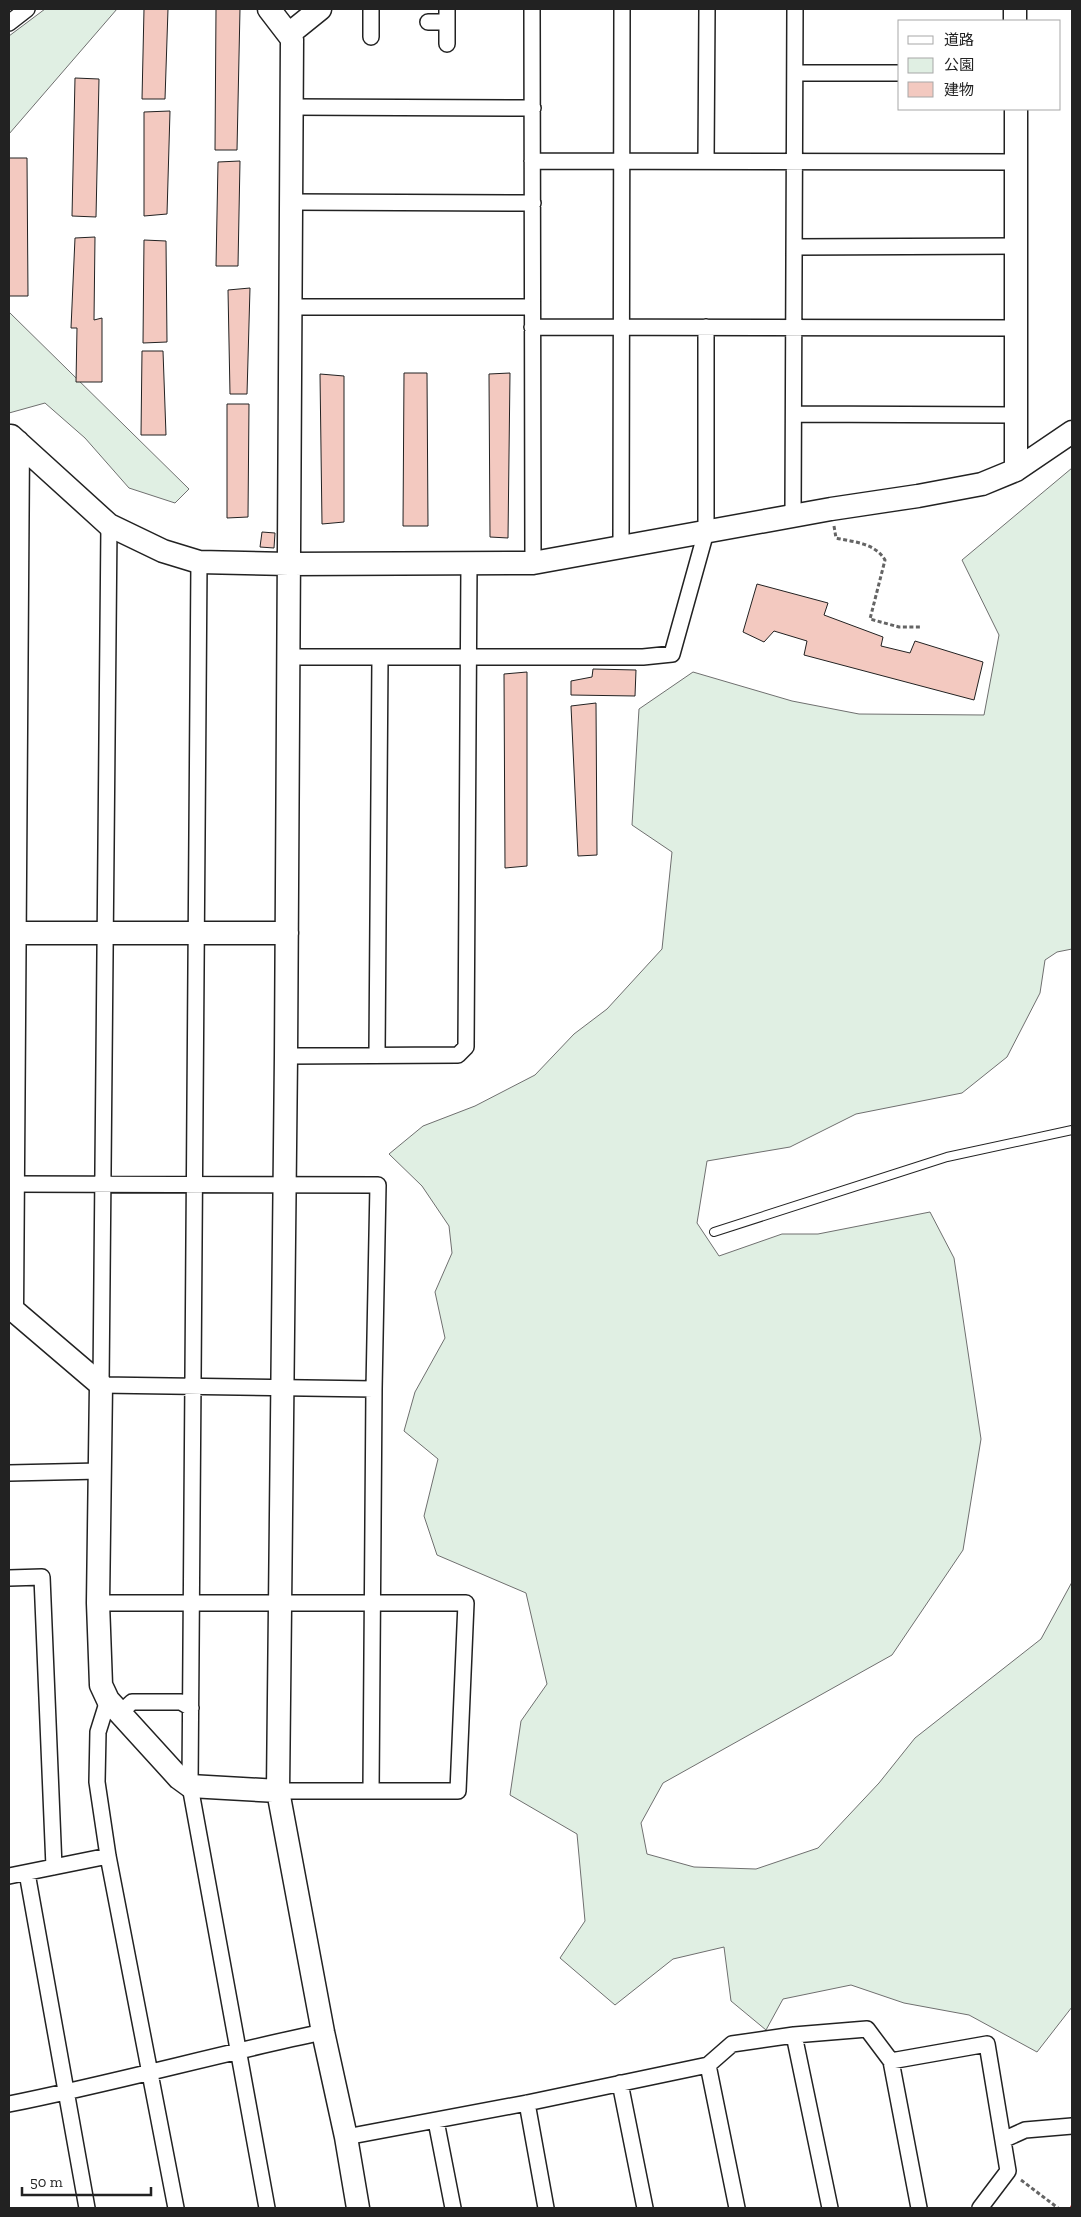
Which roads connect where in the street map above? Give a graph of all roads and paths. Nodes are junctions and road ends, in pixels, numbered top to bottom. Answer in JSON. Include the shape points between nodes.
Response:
{"nodes":[{"id":1,"x":27,"y":9,"type":"edge"},
{"id":2,"x":269,"y":9,"type":"edge"},
{"id":3,"x":320,"y":9,"type":"edge"},
{"id":4,"x":371,"y":9,"type":"edge"},
{"id":5,"x":532,"y":9,"type":"edge"},
{"id":6,"x":622,"y":9,"type":"edge"},
{"id":7,"x":707,"y":9,"type":"edge"},
{"id":8,"x":795,"y":9,"type":"edge"},
{"id":9,"x":447,"y":15,"type":"edge"},
{"id":10,"x":428,"y":22,"type":"dead end"},
{"id":11,"x":9,"y":23,"type":"edge"},
{"id":12,"x":289,"y":34,"type":"junction"},
{"id":13,"x":371,"y":37,"type":"dead end"},
{"id":14,"x":448,"y":44,"type":"dead end"},
{"id":15,"x":795,"y":73,"type":"junction"},
{"id":16,"x":898,"y":73,"type":"edge"},
{"id":17,"x":292,"y":108,"type":"junction"},
{"id":18,"x":533,"y":108,"type":"junction"},
{"id":19,"x":1016,"y":110,"type":"edge"},
{"id":20,"x":532,"y":161,"type":"junction"},
{"id":21,"x":622,"y":161,"type":"junction"},
{"id":22,"x":706,"y":161,"type":"junction"},
{"id":23,"x":794,"y":162,"type":"junction"},
{"id":24,"x":1016,"y":162,"type":"junction"},
{"id":25,"x":291,"y":202,"type":"junction"},
{"id":26,"x":533,"y":203,"type":"junction"},
{"id":27,"x":1017,"y":246,"type":"junction"},
{"id":28,"x":795,"y":247,"type":"junction"},
{"id":29,"x":291,"y":307,"type":"junction"},
{"id":30,"x":532,"y":307,"type":"junction"},
{"id":31,"x":532,"y":327,"type":"junction"},
{"id":32,"x":706,"y":327,"type":"junction"},
{"id":33,"x":621,"y":328,"type":"junction"},
{"id":34,"x":795,"y":328,"type":"junction"},
{"id":35,"x":1016,"y":328,"type":"junction"},
{"id":36,"x":794,"y":414,"type":"junction"},
{"id":37,"x":1015,"y":415,"type":"junction"},
{"id":38,"x":1072,"y":432,"type":"edge"},
{"id":39,"x":14,"y":438,"type":"edge"},
{"id":40,"x":1016,"y":470,"type":"junction"},
{"id":41,"x":831,"y":509,"type":"junction"},
{"id":42,"x":793,"y":516,"type":"junction"},
{"id":43,"x":109,"y":525,"type":"junction"},
{"id":44,"x":706,"y":532,"type":"junction"},
{"id":45,"x":621,"y":547,"type":"junction"},
{"id":46,"x":199,"y":562,"type":"junction"},
{"id":47,"x":533,"y":563,"type":"junction"},
{"id":48,"x":289,"y":564,"type":"junction"},
{"id":49,"x":468,"y":564,"type":"junction"},
{"id":50,"x":920,"y":627,"type":"dead end"},
{"id":51,"x":288,"y":657,"type":"junction"},
{"id":52,"x":380,"y":658,"type":"junction"},
{"id":53,"x":469,"y":659,"type":"junction"},
{"id":54,"x":12,"y":762,"type":"edge"},
{"id":55,"x":105,"y":932,"type":"junction"},
{"id":56,"x":12,"y":933,"type":"edge"},
{"id":57,"x":196,"y":933,"type":"junction"},
{"id":58,"x":287,"y":933,"type":"junction"},
{"id":59,"x":377,"y":1054,"type":"junction"},
{"id":60,"x":286,"y":1056,"type":"junction"},
{"id":61,"x":1072,"y":1130,"type":"edge"},
{"id":62,"x":12,"y":1184,"type":"junction"},
{"id":63,"x":103,"y":1184,"type":"junction"},
{"id":64,"x":194,"y":1184,"type":"junction"},
{"id":65,"x":284,"y":1185,"type":"junction"},
{"id":66,"x":714,"y":1232,"type":"dead end"},
{"id":67,"x":10,"y":1309,"type":"edge"},
{"id":68,"x":101,"y":1385,"type":"junction"},
{"id":69,"x":193,"y":1386,"type":"junction"},
{"id":70,"x":282,"y":1388,"type":"junction"},
{"id":71,"x":374,"y":1389,"type":"junction"},
{"id":72,"x":100,"y":1472,"type":"junction"},
{"id":73,"x":9,"y":1473,"type":"edge"},
{"id":74,"x":9,"y":1578,"type":"edge"},
{"id":75,"x":98,"y":1603,"type":"junction"},
{"id":76,"x":191,"y":1603,"type":"junction"},
{"id":77,"x":280,"y":1603,"type":"junction"},
{"id":78,"x":372,"y":1604,"type":"junction"},
{"id":79,"x":114,"y":1707,"type":"junction"},
{"id":80,"x":190,"y":1708,"type":"junction"},
{"id":81,"x":190,"y":1786,"type":"junction"},
{"id":82,"x":278,"y":1791,"type":"junction"},
{"id":83,"x":371,"y":1791,"type":"junction"},
{"id":84,"x":108,"y":1856,"type":"junction"},
{"id":85,"x":54,"y":1867,"type":"junction"},
{"id":86,"x":27,"y":1872,"type":"junction"},
{"id":87,"x":9,"y":1876,"type":"edge"},
{"id":88,"x":323,"y":2032,"type":"junction"},
{"id":89,"x":794,"y":2035,"type":"junction"},
{"id":90,"x":238,"y":2049,"type":"junction"},
{"id":91,"x":892,"y":2062,"type":"junction"},
{"id":92,"x":708,"y":2065,"type":"junction"},
{"id":93,"x":150,"y":2072,"type":"junction"},
{"id":94,"x":620,"y":2083,"type":"junction"},
{"id":95,"x":66,"y":2093,"type":"junction"},
{"id":96,"x":527,"y":2103,"type":"junction"},
{"id":97,"x":9,"y":2104,"type":"edge"},
{"id":98,"x":436,"y":2121,"type":"junction"},
{"id":99,"x":1072,"y":2126,"type":"edge"},
{"id":100,"x":346,"y":2137,"type":"junction"},
{"id":101,"x":1003,"y":2140,"type":"junction"},
{"id":102,"x":1008,"y":2171,"type":"junction"},
{"id":103,"x":87,"y":2208,"type":"edge"},
{"id":104,"x":176,"y":2208,"type":"edge"},
{"id":105,"x":267,"y":2208,"type":"edge"},
{"id":106,"x":358,"y":2208,"type":"edge"},
{"id":107,"x":453,"y":2208,"type":"edge"},
{"id":108,"x":546,"y":2208,"type":"edge"},
{"id":109,"x":646,"y":2208,"type":"edge"},
{"id":110,"x":737,"y":2208,"type":"edge"},
{"id":111,"x":830,"y":2208,"type":"edge"},
{"id":112,"x":919,"y":2208,"type":"edge"},
{"id":113,"x":980,"y":2208,"type":"edge"},
{"id":114,"x":1058,"y":2208,"type":"edge"}],
"edges":[{"from":1,"to":11,"type":"street"},
{"from":2,"to":12,"type":"street"},
{"from":3,"to":12,"type":"street"},
{"from":4,"to":13,"type":"street"},
{"from":5,"to":18,"type":"street"},
{"from":6,"to":21,"type":"street"},
{"from":7,"to":22,"type":"street"},
{"from":8,"to":15,"type":"street"},
{"from":9,"to":10,"type":"street"},
{"from":9,"to":14,"type":"street"},
{"from":12,"to":17,"type":"street","via":[[292,39]]},
{"from":15,"to":16,"type":"street"},
{"from":15,"to":23,"type":"street"},
{"from":17,"to":18,"type":"street"},
{"from":17,"to":25,"type":"street"},
{"from":18,"to":20,"type":"street"},
{"from":19,"to":24,"type":"street"},
{"from":20,"to":21,"type":"street"},
{"from":20,"to":26,"type":"street"},
{"from":21,"to":22,"type":"street"},
{"from":21,"to":33,"type":"street"},
{"from":22,"to":23,"type":"street"},
{"from":23,"to":24,"type":"street"},
{"from":23,"to":28,"type":"street"},
{"from":24,"to":27,"type":"street"},
{"from":25,"to":26,"type":"street"},
{"from":25,"to":29,"type":"street"},
{"from":26,"to":30,"type":"street"},
{"from":27,"to":28,"type":"street"},
{"from":27,"to":35,"type":"street"},
{"from":28,"to":34,"type":"street"},
{"from":29,"to":30,"type":"street"},
{"from":29,"to":48,"type":"street"},
{"from":30,"to":31,"type":"street"},
{"from":31,"to":33,"type":"street"},
{"from":31,"to":47,"type":"street"},
{"from":32,"to":33,"type":"street"},
{"from":32,"to":34,"type":"street"},
{"from":32,"to":44,"type":"street"},
{"from":33,"to":45,"type":"street"},
{"from":34,"to":35,"type":"street"},
{"from":34,"to":36,"type":"street"},
{"from":35,"to":37,"type":"street"},
{"from":36,"to":37,"type":"street"},
{"from":36,"to":42,"type":"street"},
{"from":37,"to":40,"type":"street"},
{"from":38,"to":40,"type":"street"},
{"from":39,"to":43,"type":"street"},
{"from":39,"to":54,"type":"street"},
{"from":40,"to":41,"type":"street","via":[[982,484]]},
{"from":41,"to":42,"type":"street"},
{"from":41,"to":50,"type":"path","via":[[836,538],[880,551],[885,560],[870,619],[899,627]]},
{"from":42,"to":44,"type":"street"},
{"from":43,"to":46,"type":"street","via":[[163,551]]},
{"from":43,"to":55,"type":"street"},
{"from":44,"to":45,"type":"street"},
{"from":44,"to":53,"type":"street","via":[[672,654]]},
{"from":45,"to":47,"type":"street"},
{"from":46,"to":48,"type":"street"},
{"from":46,"to":57,"type":"street"},
{"from":47,"to":49,"type":"street"},
{"from":48,"to":49,"type":"street"},
{"from":48,"to":51,"type":"street"},
{"from":49,"to":53,"type":"street"},
{"from":51,"to":52,"type":"street"},
{"from":51,"to":58,"type":"street"},
{"from":52,"to":53,"type":"street"},
{"from":52,"to":59,"type":"street"},
{"from":53,"to":59,"type":"street","via":[[466,1047],[458,1055]]},
{"from":54,"to":56,"type":"street"},
{"from":55,"to":56,"type":"street"},
{"from":55,"to":57,"type":"street"},
{"from":55,"to":63,"type":"street"},
{"from":56,"to":62,"type":"street"},
{"from":57,"to":58,"type":"street"},
{"from":57,"to":64,"type":"street"},
{"from":58,"to":60,"type":"street"},
{"from":59,"to":60,"type":"street"},
{"from":60,"to":65,"type":"street"},
{"from":61,"to":66,"type":"lane","via":[[947,1157]]},
{"from":62,"to":63,"type":"street"},
{"from":62,"to":67,"type":"street"},
{"from":63,"to":64,"type":"street"},
{"from":63,"to":68,"type":"street"},
{"from":64,"to":65,"type":"street"},
{"from":64,"to":69,"type":"street"},
{"from":65,"to":70,"type":"street"},
{"from":65,"to":71,"type":"street","via":[[378,1185]]},
{"from":67,"to":68,"type":"street"},
{"from":68,"to":69,"type":"street"},
{"from":68,"to":72,"type":"street"},
{"from":69,"to":70,"type":"street"},
{"from":69,"to":76,"type":"street"},
{"from":70,"to":71,"type":"street"},
{"from":70,"to":77,"type":"street"},
{"from":71,"to":78,"type":"street"},
{"from":72,"to":73,"type":"street"},
{"from":72,"to":75,"type":"street"},
{"from":74,"to":85,"type":"street","via":[[42,1577]]},
{"from":75,"to":76,"type":"street"},
{"from":75,"to":79,"type":"street","via":[[101,1685]]},
{"from":76,"to":77,"type":"street"},
{"from":76,"to":80,"type":"street"},
{"from":77,"to":78,"type":"street"},
{"from":77,"to":82,"type":"street"},
{"from":78,"to":83,"type":"street"},
{"from":78,"to":83,"type":"street","via":[[466,1603],[458,1791]]},
{"from":79,"to":80,"type":"street","via":[[132,1702],[181,1702]]},
{"from":79,"to":81,"type":"street"},
{"from":79,"to":84,"type":"street","via":[[98,1732],[97,1782]]},
{"from":80,"to":81,"type":"street"},
{"from":81,"to":82,"type":"street"},
{"from":81,"to":90,"type":"street"},
{"from":82,"to":83,"type":"street"},
{"from":82,"to":88,"type":"street"},
{"from":84,"to":85,"type":"street"},
{"from":84,"to":93,"type":"street"},
{"from":85,"to":86,"type":"street"},
{"from":86,"to":87,"type":"street"},
{"from":86,"to":95,"type":"street"},
{"from":88,"to":90,"type":"street"},
{"from":88,"to":100,"type":"street"},
{"from":89,"to":91,"type":"street","via":[[867,2029]]},
{"from":89,"to":92,"type":"street","via":[[732,2044]]},
{"from":89,"to":111,"type":"street"},
{"from":90,"to":93,"type":"street"},
{"from":90,"to":105,"type":"street"},
{"from":91,"to":101,"type":"street","via":[[986,2044]]},
{"from":91,"to":112,"type":"street"},
{"from":92,"to":94,"type":"street"},
{"from":92,"to":110,"type":"street"},
{"from":93,"to":95,"type":"street"},
{"from":93,"to":104,"type":"street"},
{"from":94,"to":96,"type":"street"},
{"from":94,"to":109,"type":"street"},
{"from":95,"to":97,"type":"street"},
{"from":95,"to":103,"type":"street"},
{"from":96,"to":98,"type":"street"},
{"from":96,"to":108,"type":"street"},
{"from":98,"to":100,"type":"street"},
{"from":98,"to":107,"type":"street"},
{"from":99,"to":101,"type":"street","via":[[1025,2130]]},
{"from":100,"to":106,"type":"street"},
{"from":101,"to":102,"type":"street"},
{"from":102,"to":113,"type":"street"},
{"from":102,"to":114,"type":"path"}]}
